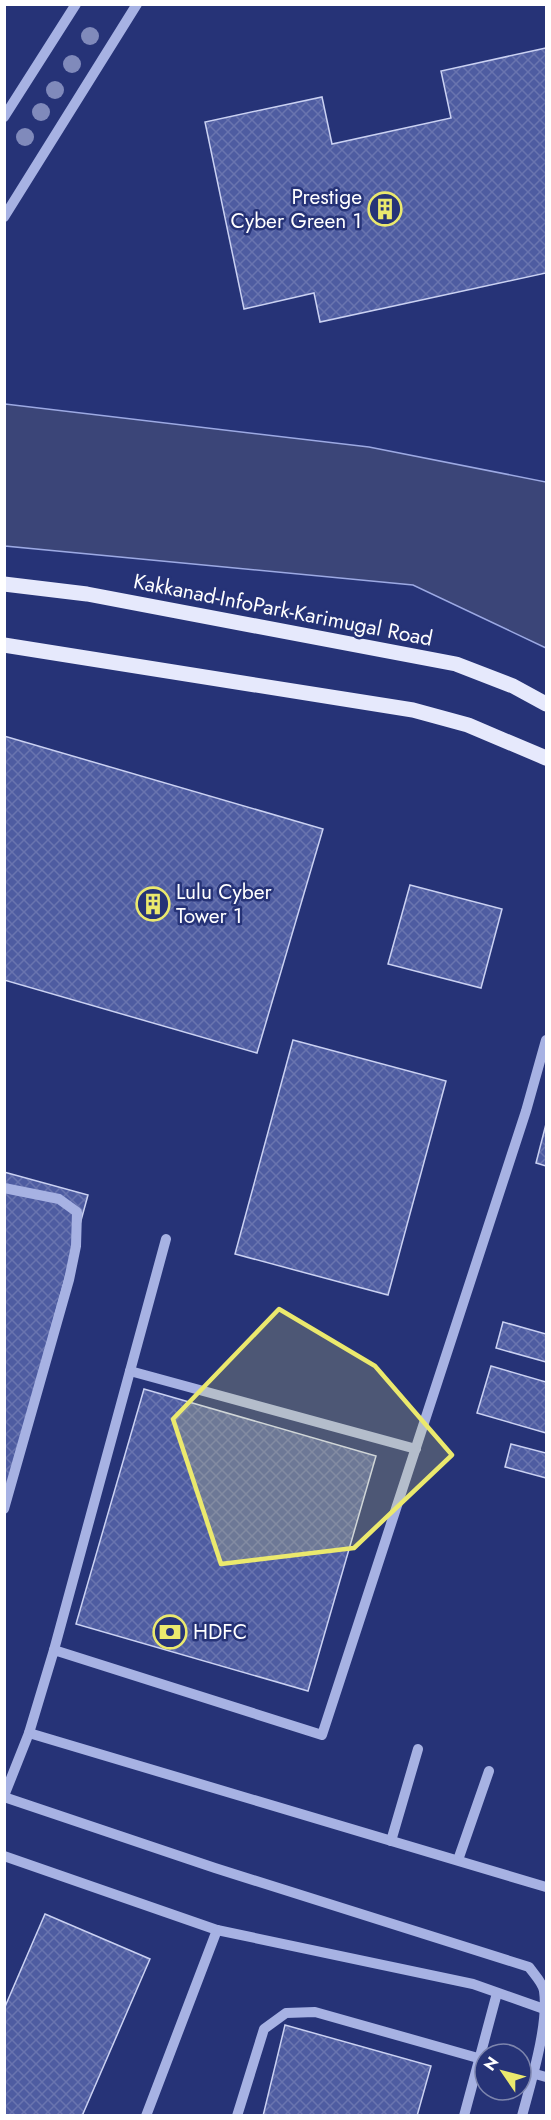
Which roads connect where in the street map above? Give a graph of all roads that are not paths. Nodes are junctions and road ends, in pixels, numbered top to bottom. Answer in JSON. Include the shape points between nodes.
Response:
{"nodes":[{"id":1,"x":76,"y":4,"type":"edge"},
{"id":2,"x":137,"y":4,"type":"edge"},
{"id":3,"x":4,"y":117,"type":"edge"},
{"id":4,"x":4,"y":217,"type":"edge"},
{"id":5,"x":4,"y":584,"type":"edge"},
{"id":6,"x":4,"y":645,"type":"edge"},
{"id":7,"x":546,"y":704,"type":"edge"},
{"id":8,"x":546,"y":758,"type":"edge"},
{"id":9,"x":546,"y":1040,"type":"edge"},
{"id":10,"x":4,"y":1188,"type":"edge"},
{"id":11,"x":166,"y":1239,"type":"dead end"},
{"id":12,"x":130,"y":1371,"type":"junction"},
{"id":13,"x":416,"y":1449,"type":"junction"},
{"id":14,"x":4,"y":1509,"type":"edge"},
{"id":15,"x":54,"y":1650,"type":"junction"},
{"id":16,"x":29,"y":1733,"type":"junction"},
{"id":17,"x":418,"y":1749,"type":"dead end"},
{"id":18,"x":489,"y":1771,"type":"dead end"},
{"id":19,"x":4,"y":1797,"type":"edge"},
{"id":20,"x":391,"y":1840,"type":"junction"},
{"id":21,"x":4,"y":1856,"type":"edge"},
{"id":22,"x":458,"y":1860,"type":"junction"},
{"id":23,"x":546,"y":1887,"type":"edge"},
{"id":24,"x":217,"y":1930,"type":"junction"},
{"id":25,"x":497,"y":1993,"type":"junction"},
{"id":26,"x":544,"y":2009,"type":"junction"},
{"id":27,"x":485,"y":2042,"type":"edge"},
{"id":28,"x":473,"y":2057,"type":"edge"},
{"id":29,"x":533,"y":2073,"type":"joint"},
{"id":30,"x":546,"y":2077,"type":"edge"},
{"id":31,"x":473,"y":2085,"type":"edge"},
{"id":32,"x":146,"y":2115,"type":"edge"},
{"id":33,"x":237,"y":2115,"type":"edge"},
{"id":34,"x":464,"y":2115,"type":"edge"}],
"edges":[{"from":1,"to":3,"type":"street"},
{"from":2,"to":4,"type":"street"},
{"from":5,"to":7,"type":"main road","name":"Kakkanad-InfoPark-Karimugal Road","via":[[87,594],[456,664],[513,686]]},
{"from":6,"to":8,"type":"main road","via":[[413,710],[468,725]]},
{"from":9,"to":13,"type":"street"},
{"from":10,"to":14,"type":"street","via":[[59,1199],[77,1212],[69,1280]]},
{"from":11,"to":12,"type":"street"},
{"from":12,"to":13,"type":"street"},
{"from":12,"to":15,"type":"street"},
{"from":13,"to":15,"type":"street","via":[[322,1735]]},
{"from":15,"to":16,"type":"street"},
{"from":16,"to":19,"type":"street"},
{"from":16,"to":20,"type":"street"},
{"from":17,"to":20,"type":"street"},
{"from":18,"to":22,"type":"street"},
{"from":19,"to":26,"type":"street","via":[[530,1967],[544,1988]]},
{"from":20,"to":22,"type":"street"},
{"from":21,"to":24,"type":"street"},
{"from":22,"to":23,"type":"street"},
{"from":24,"to":25,"type":"street","via":[[472,1984]]},
{"from":24,"to":32,"type":"street"},
{"from":25,"to":26,"type":"street"},
{"from":25,"to":27,"type":"street"},
{"from":26,"to":29,"type":"street"},
{"from":28,"to":33,"type":"street","via":[[315,2012],[286,2013],[264,2029]]},
{"from":29,"to":30,"type":"street"},
{"from":31,"to":34,"type":"street"}]}
